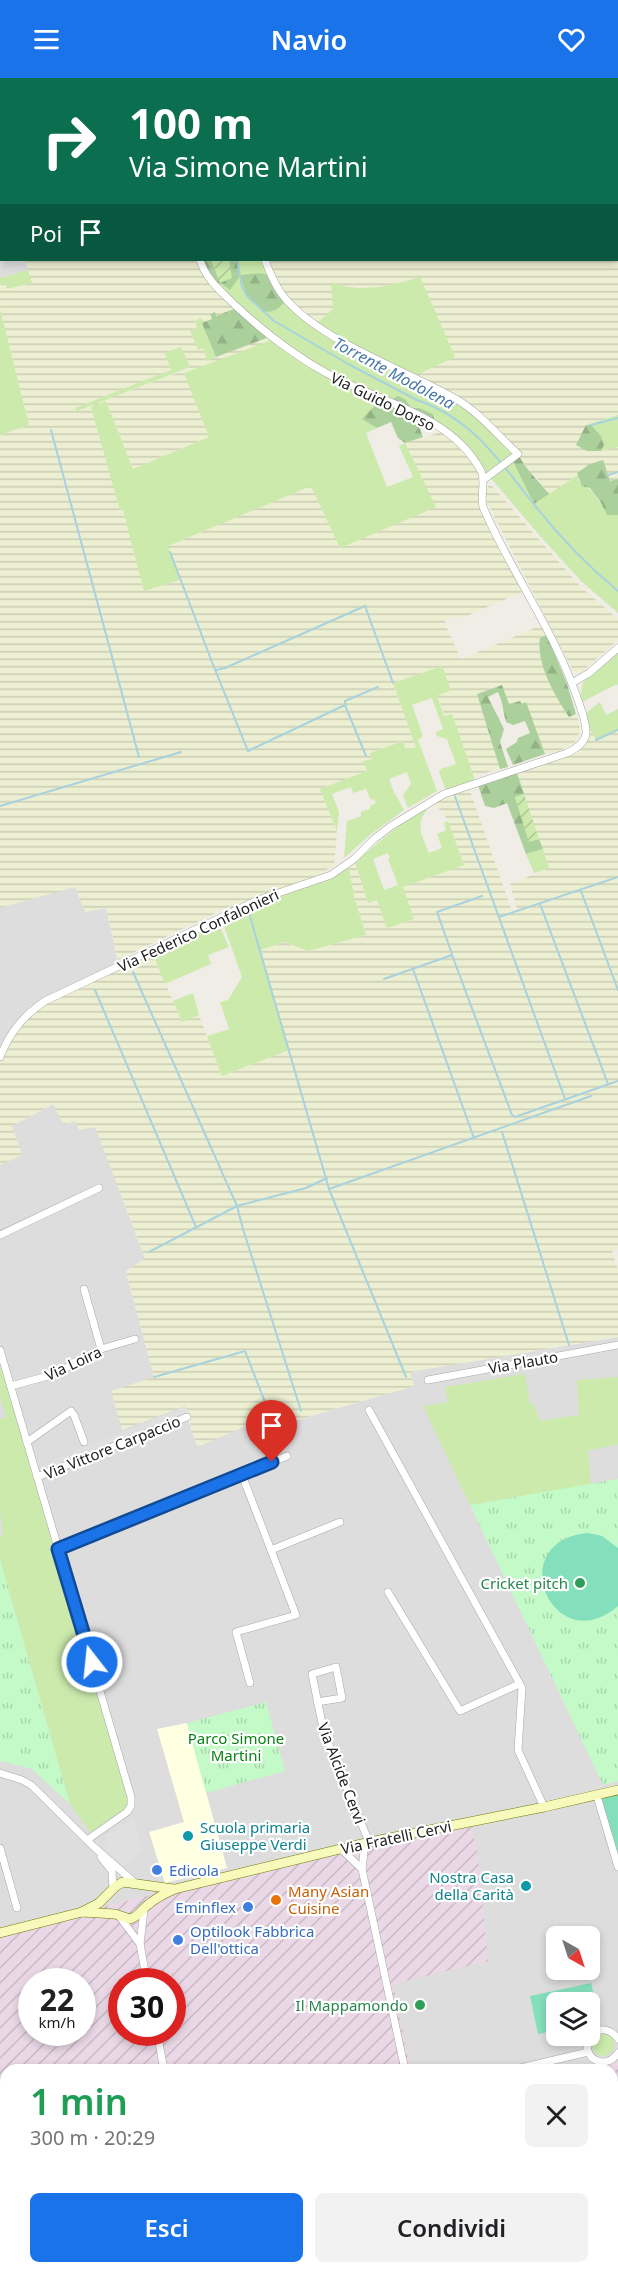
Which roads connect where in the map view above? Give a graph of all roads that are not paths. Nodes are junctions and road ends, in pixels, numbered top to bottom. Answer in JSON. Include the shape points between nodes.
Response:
{"nodes":[{"id":1,"x":200,"y":261,"type":"edge"},
{"id":2,"x":265,"y":261,"type":"edge"},
{"id":3,"x":483,"y":480,"type":"junction"},
{"id":4,"x":618,"y":648,"type":"edge"},
{"id":5,"x":573,"y":684,"type":"junction"},
{"id":6,"x":0,"y":1057,"type":"edge"},
{"id":7,"x":99,"y":1188,"type":"dead end"},
{"id":8,"x":0,"y":1235,"type":"edge"},
{"id":9,"x":84,"y":1289,"type":"dead end"},
{"id":10,"x":135,"y":1339,"type":"dead end"},
{"id":11,"x":618,"y":1345,"type":"edge"},
{"id":12,"x":101,"y":1349,"type":"junction"},
{"id":13,"x":0,"y":1350,"type":"edge"},
{"id":14,"x":428,"y":1380,"type":"dead end"},
{"id":15,"x":11,"y":1386,"type":"junction"},
{"id":16,"x":369,"y":1410,"type":"dead end"},
{"id":17,"x":187,"y":1417,"type":"dead end"},
{"id":18,"x":27,"y":1442,"type":"junction"},
{"id":19,"x":84,"y":1442,"type":"dead end"},
{"id":20,"x":287,"y":1456,"type":"dead end"},
{"id":21,"x":242,"y":1475,"type":"junction"},
{"id":22,"x":37,"y":1477,"type":"junction"},
{"id":23,"x":340,"y":1522,"type":"dead end"},
{"id":24,"x":58,"y":1549,"type":"junction"},
{"id":25,"x":271,"y":1550,"type":"junction"},
{"id":26,"x":388,"y":1592,"type":"dead end"},
{"id":27,"x":250,"y":1683,"type":"dead end"},
{"id":28,"x":519,"y":1684,"type":"junction"},
{"id":29,"x":317,"y":1702,"type":"junction"},
{"id":30,"x":0,"y":1773,"type":"edge"},
{"id":31,"x":618,"y":1790,"type":"edge"},
{"id":32,"x":597,"y":1796,"type":"junction"},
{"id":33,"x":544,"y":1808,"type":"junction"},
{"id":34,"x":87,"y":1840,"type":"junction"},
{"id":35,"x":367,"y":1842,"type":"junction"},
{"id":36,"x":94,"y":1847,"type":"junction"},
{"id":37,"x":0,"y":1848,"type":"edge"},
{"id":38,"x":341,"y":1849,"type":"junction"},
{"id":39,"x":618,"y":1867,"type":"edge"},
{"id":40,"x":363,"y":1869,"type":"junction"},
{"id":41,"x":137,"y":1884,"type":"junction"},
{"id":42,"x":175,"y":1889,"type":"junction"},
{"id":43,"x":112,"y":1890,"type":"junction"},
{"id":44,"x":16,"y":1908,"type":"dead end"},
{"id":45,"x":145,"y":1908,"type":"junction"},
{"id":46,"x":82,"y":1912,"type":"junction"},
{"id":47,"x":117,"y":1915,"type":"junction"},
{"id":48,"x":0,"y":1933,"type":"edge"},
{"id":49,"x":140,"y":1944,"type":"junction"},
{"id":50,"x":144,"y":1968,"type":"edge"},
{"id":51,"x":617,"y":2034,"type":"edge"},
{"id":52,"x":160,"y":2046,"type":"edge"},
{"id":53,"x":588,"y":2052,"type":"junction"},
{"id":54,"x":618,"y":2053,"type":"edge"},
{"id":55,"x":163,"y":2064,"type":"edge"},
{"id":56,"x":404,"y":2064,"type":"edge"},
{"id":57,"x":537,"y":2064,"type":"edge"}],
"edges":[{"from":1,"to":3,"type":"street","name":"Via Guido Dorso","via":[[210,281],[285,346],[328,374],[435,424],[469,454]]},
{"from":2,"to":3,"type":"street","via":[[280,292],[298,311],[375,359],[459,400],[518,454]]},
{"from":3,"to":5,"type":"street","name":"Via Guido Dorso","via":[[481,497],[487,516]]},
{"from":4,"to":5,"type":"street"},
{"from":5,"to":6,"type":"street","name":"Via Federico Confalonieri","via":[[586,733],[573,750],[444,794],[391,826],[331,875],[258,900],[45,1001],[13,1030]]},
{"from":7,"to":8,"type":"street"},
{"from":9,"to":12,"type":"street"},
{"from":10,"to":12,"type":"street","name":"Via Loira"},
{"from":11,"to":14,"type":"street","name":"Via Plauto"},
{"from":12,"to":15,"type":"street","name":"Via Loira","via":[[59,1372]]},
{"from":13,"to":15,"type":"street"},
{"from":15,"to":18,"type":"street"},
{"from":16,"to":28,"type":"street"},
{"from":17,"to":22,"type":"street","name":"Via Vittore Carpaccio"},
{"from":18,"to":19,"type":"street","via":[[71,1411]]},
{"from":18,"to":22,"type":"street"},
{"from":20,"to":21,"type":"street"},
{"from":21,"to":24,"type":"street"},
{"from":21,"to":25,"type":"street"},
{"from":22,"to":24,"type":"street"},
{"from":23,"to":25,"type":"street"},
{"from":24,"to":34,"type":"street","via":[[131,1797],[127,1812]]},
{"from":25,"to":27,"type":"street","via":[[296,1615],[236,1632]]},
{"from":26,"to":28,"type":"street","via":[[460,1711]]},
{"from":28,"to":33,"type":"street","via":[[522,1688],[518,1750]]},
{"from":29,"to":29,"type":"street","name":"Via Alcide Cervi","via":[[312,1674],[336,1667],[342,1698]]},
{"from":29,"to":35,"type":"street","name":"Via Alcide Cervi","via":[[324,1733]]},
{"from":30,"to":34,"type":"street","via":[[31,1785]]},
{"from":31,"to":32,"type":"main road","name":"Via Fratelli Cervi"},
{"from":32,"to":33,"type":"main road","name":"Via Fratelli Cervi"},
{"from":32,"to":39,"type":"street"},
{"from":33,"to":35,"type":"main road","name":"Via Fratelli Cervi"},
{"from":34,"to":36,"type":"street"},
{"from":35,"to":38,"type":"main road","name":"Via Fratelli Cervi"},
{"from":35,"to":40,"type":"street"},
{"from":36,"to":41,"type":"street"},
{"from":36,"to":43,"type":"street","via":[[112,1871]]},
{"from":37,"to":44,"type":"street"},
{"from":38,"to":40,"type":"street"},
{"from":38,"to":42,"type":"main road","name":"Via Fratelli Cervi"},
{"from":40,"to":56,"type":"street"},
{"from":41,"to":42,"type":"main road","name":"Via Fratelli Cervi"},
{"from":41,"to":43,"type":"main road","name":"Via Fratelli Cervi","via":[[123,1882]]},
{"from":41,"to":45,"type":"main road","via":[[146,1895]]},
{"from":42,"to":45,"type":"main road","name":"Via Fratelli Cervi"},
{"from":43,"to":46,"type":"main road","name":"Via Fratelli Cervi"},
{"from":43,"to":47,"type":"main road","via":[[109,1901]]},
{"from":45,"to":47,"type":"main road","name":"Via Fratelli Cervi","via":[[135,1917]]},
{"from":45,"to":49,"type":"street"},
{"from":46,"to":47,"type":"main road","name":"Via Fratelli Cervi"},
{"from":46,"to":48,"type":"main road","name":"Via Fratelli Cervi"},
{"from":47,"to":49,"type":"street"},
{"from":49,"to":50,"type":"street"},
{"from":51,"to":53,"type":"street","via":[[605,2029],[591,2034]]},
{"from":52,"to":55,"type":"street"},
{"from":53,"to":54,"type":"street","via":[[594,2060],[604,2062]]},
{"from":53,"to":57,"type":"street"}]}
